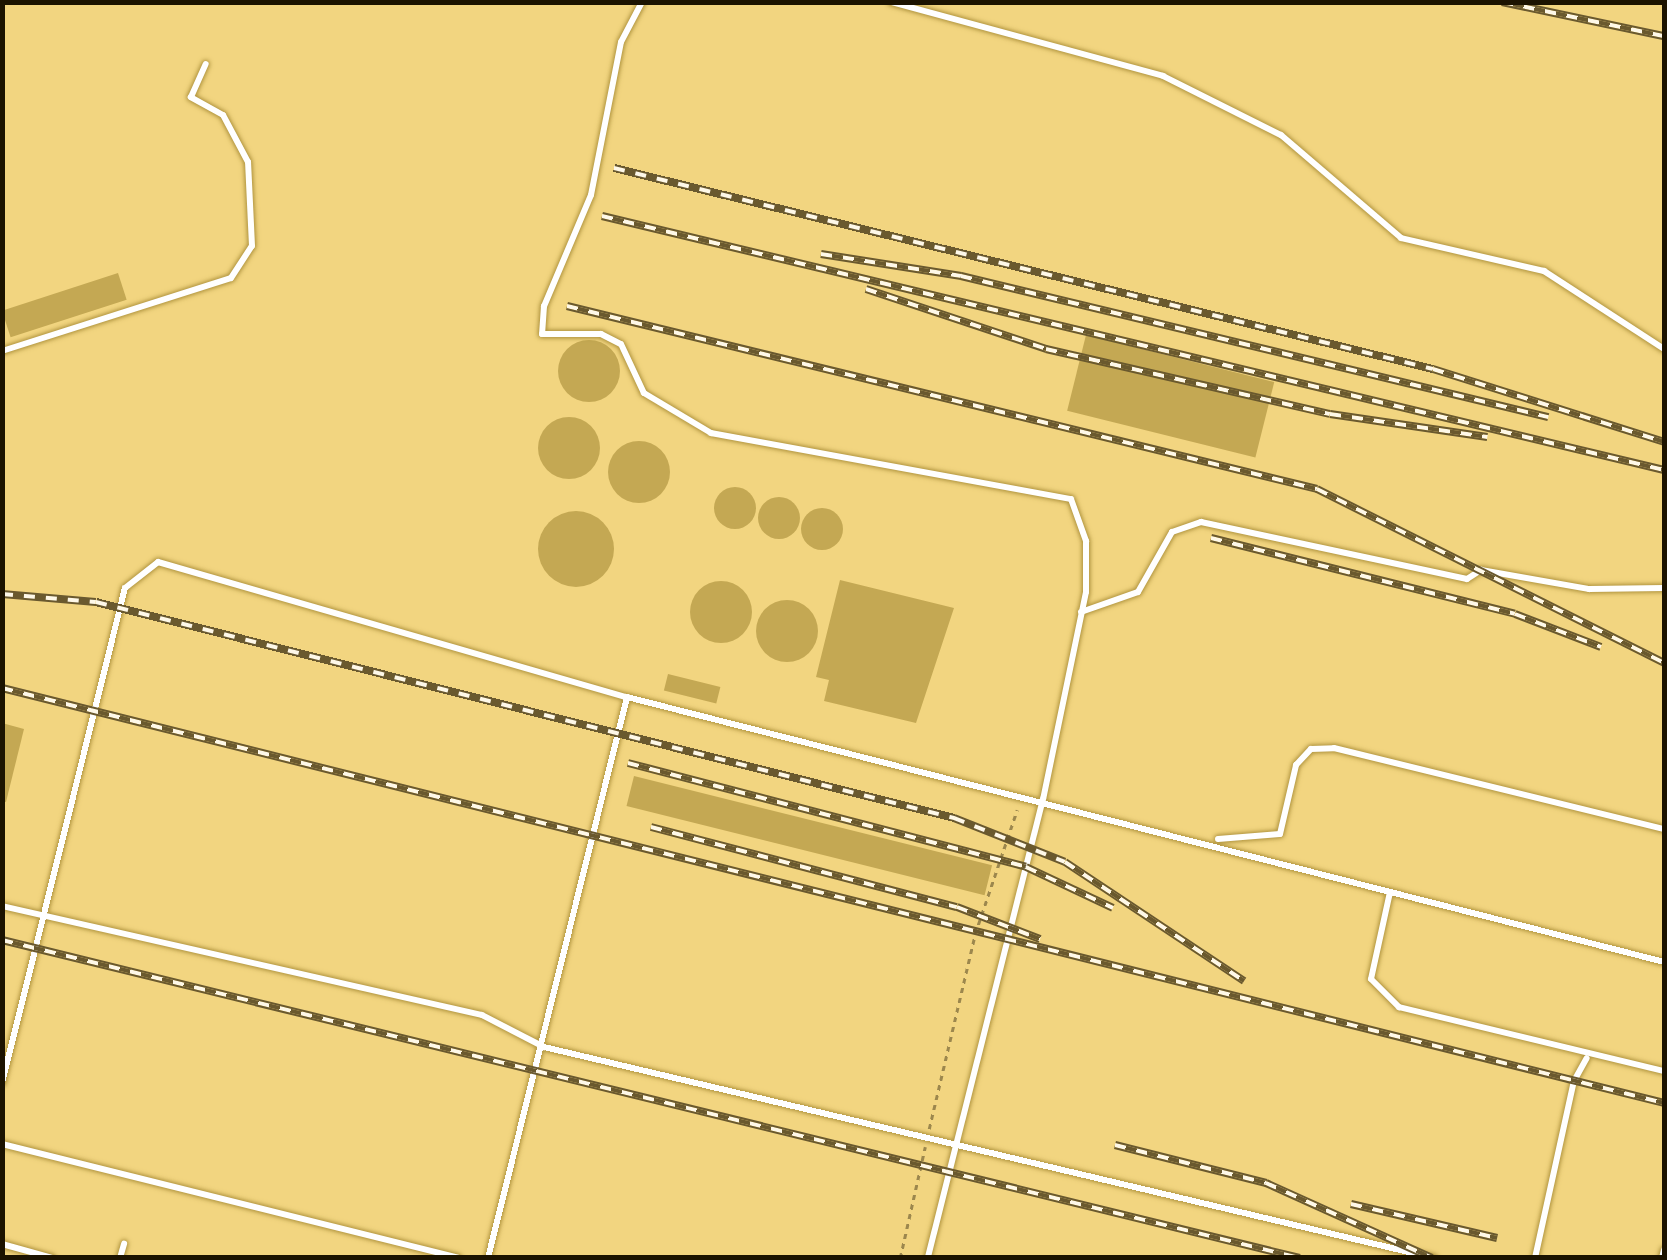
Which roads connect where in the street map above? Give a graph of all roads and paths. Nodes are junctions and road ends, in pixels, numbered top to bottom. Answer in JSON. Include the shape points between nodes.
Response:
{"nodes":[{"id":1,"x":642,"y":2,"type":"edge"},
{"id":2,"x":891,"y":2,"type":"edge"},
{"id":3,"x":206,"y":64,"type":"dead end"},
{"id":4,"x":1664,"y":350,"type":"edge"},
{"id":5,"x":2,"y":351,"type":"edge"},
{"id":6,"x":1664,"y":588,"type":"edge"},
{"id":7,"x":1081,"y":612,"type":"junction"},
{"id":8,"x":627,"y":697,"type":"junction"},
{"id":9,"x":1021,"y":793,"type":"junction"},
{"id":10,"x":1044,"y":798,"type":"junction"},
{"id":11,"x":1664,"y":829,"type":"edge"},
{"id":12,"x":1210,"y":840,"type":"junction"},
{"id":13,"x":1390,"y":892,"type":"junction"},
{"id":14,"x":2,"y":906,"type":"edge"},
{"id":15,"x":43,"y":916,"type":"junction"},
{"id":16,"x":1664,"y":962,"type":"edge"},
{"id":17,"x":544,"y":1046,"type":"junction"},
{"id":18,"x":1587,"y":1058,"type":"junction"},
{"id":19,"x":1664,"y":1071,"type":"edge"},
{"id":20,"x":2,"y":1082,"type":"edge"},
{"id":21,"x":927,"y":1140,"type":"junction"},
{"id":22,"x":2,"y":1144,"type":"edge"},
{"id":23,"x":954,"y":1146,"type":"junction"},
{"id":24,"x":2,"y":1244,"type":"edge"},
{"id":25,"x":124,"y":1244,"type":"dead end"},
{"id":26,"x":1664,"y":1250,"type":"edge"},
{"id":27,"x":52,"y":1258,"type":"edge"},
{"id":28,"x":120,"y":1258,"type":"edge"},
{"id":29,"x":458,"y":1258,"type":"edge"},
{"id":30,"x":488,"y":1258,"type":"edge"},
{"id":31,"x":900,"y":1258,"type":"edge"},
{"id":32,"x":928,"y":1258,"type":"edge"},
{"id":33,"x":1434,"y":1258,"type":"edge"},
{"id":34,"x":1535,"y":1258,"type":"edge"},
{"id":35,"x":1662,"y":1258,"type":"edge"}],
"edges":[{"from":1,"to":7,"type":"lane","via":[[621,42],[591,195],[544,306],[542,334],[602,334],[621,344],[644,393],[711,433],[1071,499],[1086,540]]},
{"from":2,"to":4,"type":"lane","via":[[1163,76],[1281,135],[1402,238],[1544,272]]},
{"from":3,"to":5,"type":"lane","via":[[190,97],[222,115],[248,162],[252,246],[230,278]]},
{"from":6,"to":7,"type":"lane","via":[[1589,589],[1480,570],[1467,579],[1201,522],[1172,532],[1138,592]]},
{"from":7,"to":10,"type":"lane"},
{"from":8,"to":9,"type":"lane"},
{"from":8,"to":15,"type":"lane","via":[[158,562],[125,588]]},
{"from":8,"to":17,"type":"lane"},
{"from":9,"to":10,"type":"lane"},
{"from":9,"to":21,"type":"path","via":[[975,934]]},
{"from":10,"to":12,"type":"lane"},
{"from":10,"to":23,"type":"lane"},
{"from":11,"to":12,"type":"lane","via":[[1334,748],[1311,749],[1296,765],[1280,834]]},
{"from":12,"to":13,"type":"lane"},
{"from":13,"to":16,"type":"lane"},
{"from":13,"to":18,"type":"lane","via":[[1371,979],[1399,1007]]},
{"from":14,"to":15,"type":"lane"},
{"from":15,"to":17,"type":"lane","via":[[482,1015]]},
{"from":15,"to":20,"type":"lane"},
{"from":17,"to":21,"type":"lane"},
{"from":17,"to":30,"type":"lane"},
{"from":18,"to":19,"type":"lane"},
{"from":18,"to":34,"type":"lane","via":[[1574,1081]]},
{"from":21,"to":23,"type":"lane"},
{"from":21,"to":31,"type":"path"},
{"from":22,"to":29,"type":"lane"},
{"from":23,"to":32,"type":"lane"},
{"from":23,"to":33,"type":"lane"},
{"from":24,"to":27,"type":"lane"},
{"from":25,"to":28,"type":"lane"},
{"from":26,"to":35,"type":"lane"}]}
